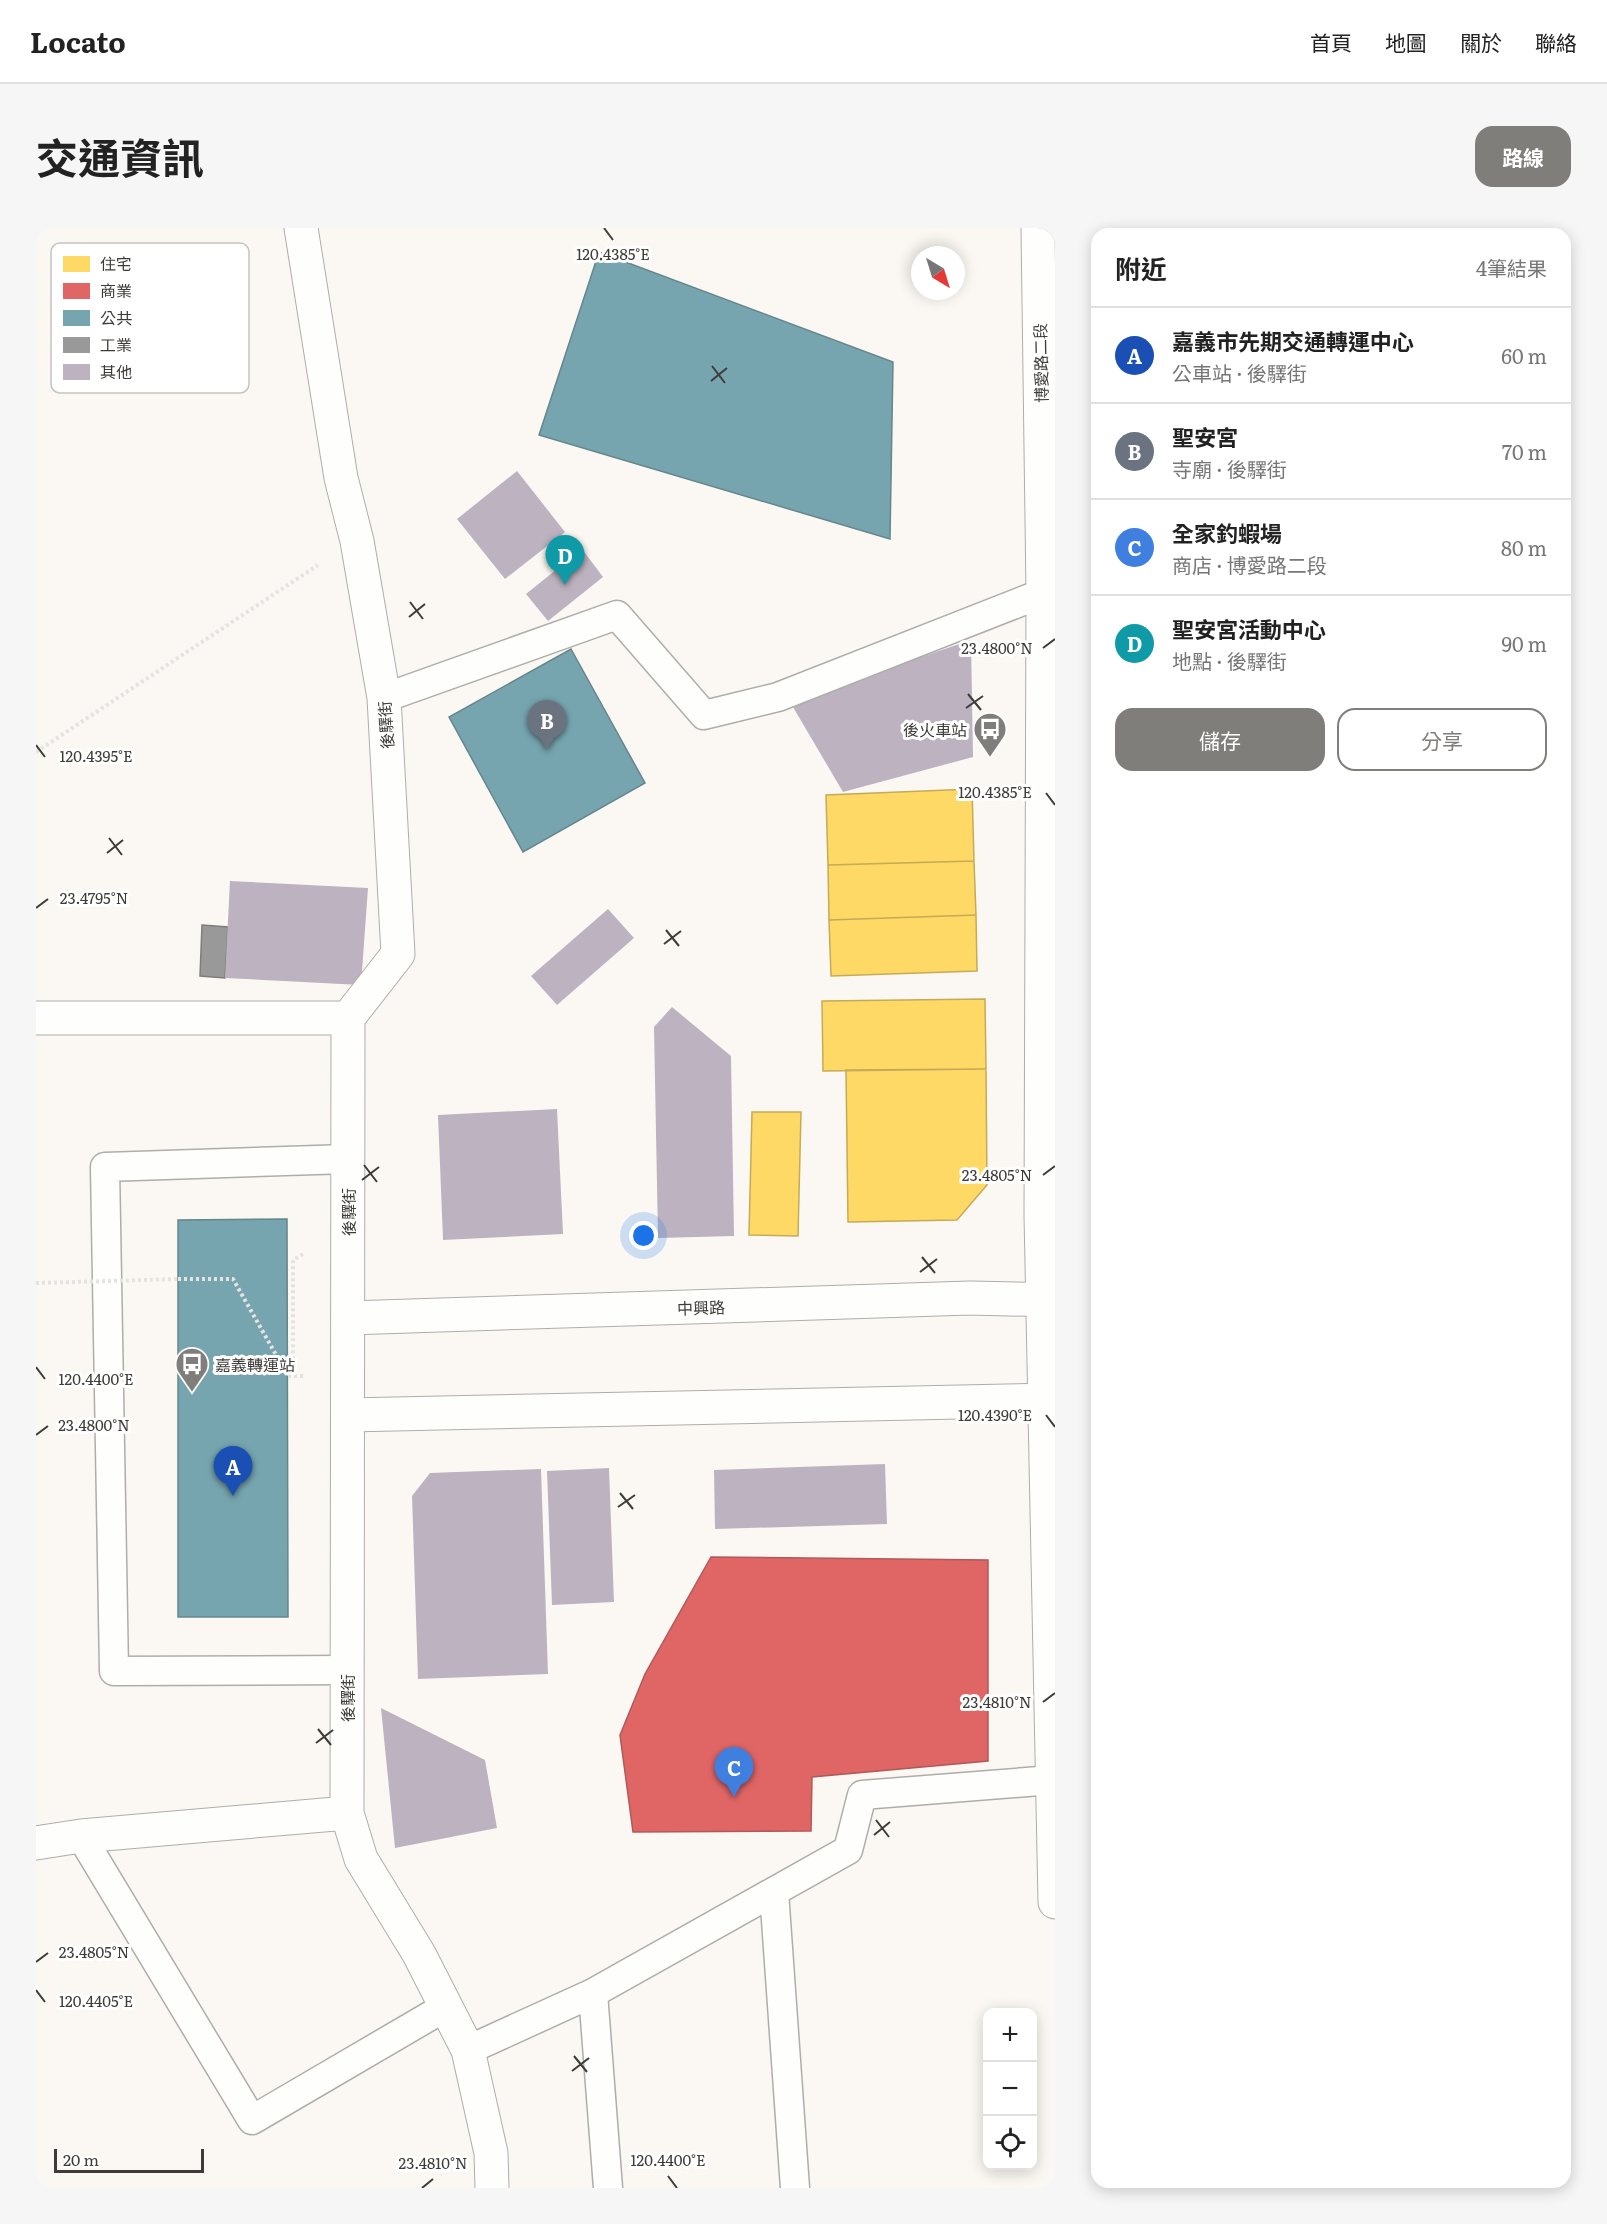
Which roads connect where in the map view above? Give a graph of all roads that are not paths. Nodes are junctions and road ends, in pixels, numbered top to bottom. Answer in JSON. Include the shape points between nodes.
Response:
{"nodes":[{"id":1,"x":301,"y":228,"type":"edge"},
{"id":2,"x":1038,"y":228,"type":"edge"},
{"id":3,"x":1043,"y":593,"type":"junction"},
{"id":4,"x":384,"y":698,"type":"junction"},
{"id":5,"x":36,"y":1018,"type":"edge"},
{"id":6,"x":348,"y":1018,"type":"junction"},
{"id":7,"x":348,"y":1159,"type":"junction"},
{"id":8,"x":1050,"y":1300,"type":"edge"},
{"id":9,"x":348,"y":1318,"type":"junction"},
{"id":10,"x":1051,"y":1400,"type":"edge"},
{"id":11,"x":348,"y":1415,"type":"junction"},
{"id":12,"x":347,"y":1670,"type":"junction"},
{"id":13,"x":1052,"y":1780,"type":"junction"},
{"id":14,"x":346,"y":1814,"type":"junction"},
{"id":15,"x":81,"y":1836,"type":"junction"},
{"id":16,"x":36,"y":1843,"type":"edge"},
{"id":17,"x":774,"y":1892,"type":"junction"},
{"id":18,"x":1055,"y":1902,"type":"edge"},
{"id":19,"x":593,"y":1993,"type":"junction"},
{"id":20,"x":447,"y":2006,"type":"junction"},
{"id":21,"x":468,"y":2050,"type":"junction"},
{"id":22,"x":492,"y":2188,"type":"edge"},
{"id":23,"x":608,"y":2188,"type":"edge"},
{"id":24,"x":795,"y":2188,"type":"edge"}],
"edges":[{"from":1,"to":4,"type":"street","name":"後驛街","via":[[341,478],[357,541]]},
{"from":2,"to":3,"type":"street","name":"博愛路二段"},
{"from":3,"to":4,"type":"lane","via":[[778,697],[704,715],[617,615]]},
{"from":3,"to":8,"type":"street","name":"博愛路二段","via":[[1041,1215]]},
{"from":4,"to":6,"type":"street","name":"後驛街","via":[[398,954]]},
{"from":5,"to":6,"type":"street"},
{"from":6,"to":7,"type":"street","name":"後驛街"},
{"from":7,"to":9,"type":"street","name":"後驛街"},
{"from":7,"to":12,"type":"lane","via":[[105,1167],[114,1671]]},
{"from":8,"to":9,"type":"street","name":"中興路","via":[[970,1298]]},
{"from":8,"to":10,"type":"street","name":"博愛路二段"},
{"from":9,"to":11,"type":"street","name":"後驛街"},
{"from":10,"to":11,"type":"street"},
{"from":10,"to":13,"type":"street","name":"博愛路二段"},
{"from":11,"to":12,"type":"street","name":"後驛街"},
{"from":12,"to":14,"type":"street","name":"後驛街"},
{"from":13,"to":17,"type":"lane","via":[[862,1795],[848,1850]]},
{"from":13,"to":18,"type":"street","name":"博愛路二段"},
{"from":14,"to":15,"type":"street"},
{"from":14,"to":20,"type":"street","name":"後驛街","via":[[362,1859]]},
{"from":15,"to":16,"type":"street"},
{"from":15,"to":20,"type":"lane","via":[[252,2120]]},
{"from":17,"to":19,"type":"lane"},
{"from":17,"to":24,"type":"lane"},
{"from":19,"to":21,"type":"lane"},
{"from":19,"to":23,"type":"lane"},
{"from":20,"to":21,"type":"street","name":"後驛街"},
{"from":21,"to":22,"type":"street","name":"後驛街","via":[[491,2153]]}]}
